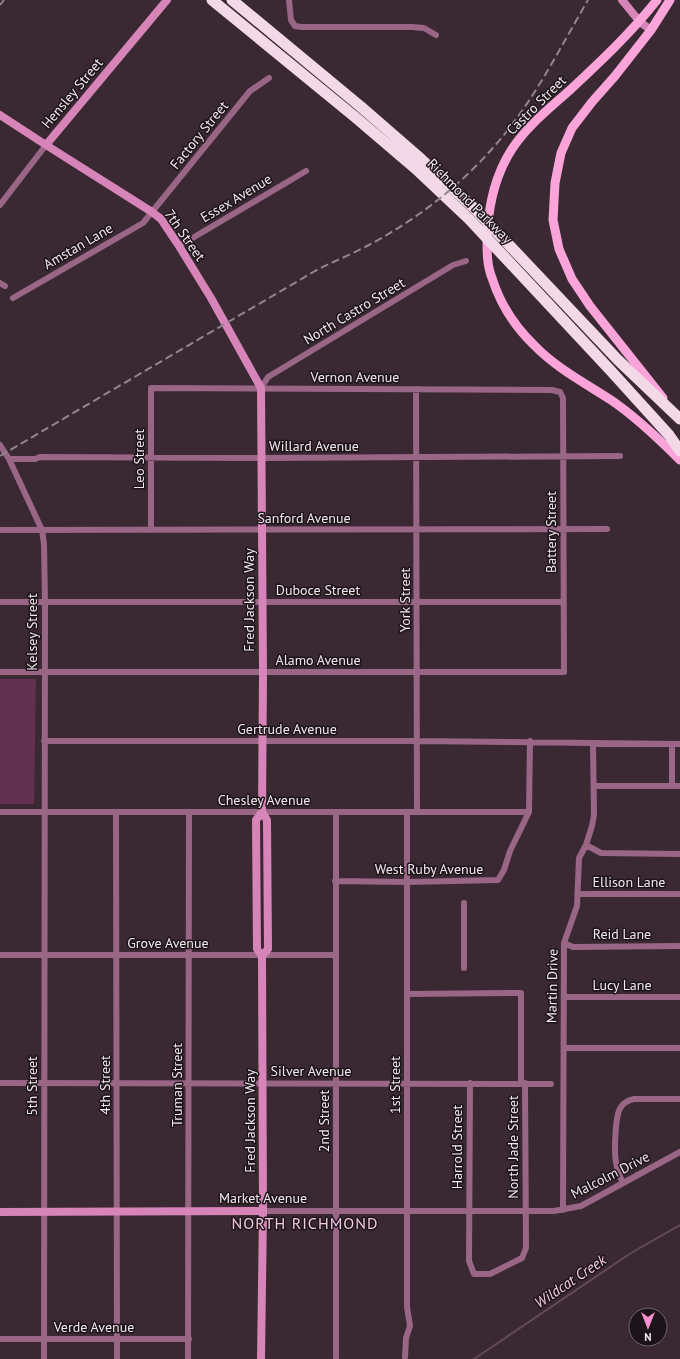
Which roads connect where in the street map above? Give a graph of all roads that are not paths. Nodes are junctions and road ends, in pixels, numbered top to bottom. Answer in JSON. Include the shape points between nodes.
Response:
{"nodes":[{"id":1,"x":167,"y":0,"type":"edge"},
{"id":2,"x":212,"y":0,"type":"edge"},
{"id":3,"x":232,"y":0,"type":"edge"},
{"id":4,"x":290,"y":0,"type":"edge"},
{"id":5,"x":622,"y":0,"type":"edge"},
{"id":6,"x":657,"y":0,"type":"edge"},
{"id":7,"x":670,"y":0,"type":"edge"},
{"id":8,"x":640,"y":22,"type":"junction"},
{"id":9,"x":651,"y":30,"type":"junction"},
{"id":10,"x":436,"y":35,"type":"dead end"},
{"id":11,"x":269,"y":78,"type":"dead end"},
{"id":12,"x":0,"y":115,"type":"edge"},
{"id":13,"x":46,"y":145,"type":"junction"},
{"id":14,"x":419,"y":164,"type":"junction"},
{"id":15,"x":306,"y":171,"type":"dead end"},
{"id":16,"x":0,"y":205,"type":"edge"},
{"id":17,"x":152,"y":212,"type":"junction"},
{"id":18,"x":179,"y":246,"type":"junction"},
{"id":19,"x":466,"y":261,"type":"dead end"},
{"id":20,"x":13,"y":298,"type":"dead end"},
{"id":21,"x":151,"y":388,"type":"joint"},
{"id":22,"x":261,"y":388,"type":"junction"},
{"id":23,"x":416,"y":389,"type":"junction"},
{"id":24,"x":560,"y":392,"type":"joint"},
{"id":25,"x":679,"y":418,"type":"edge"},
{"id":26,"x":0,"y":445,"type":"edge"},
{"id":27,"x":680,"y":451,"type":"edge"},
{"id":28,"x":620,"y":456,"type":"dead end"},
{"id":29,"x":151,"y":457,"type":"junction"},
{"id":30,"x":416,"y":457,"type":"junction"},
{"id":31,"x":563,"y":457,"type":"junction"},
{"id":32,"x":262,"y":458,"type":"junction"},
{"id":33,"x":9,"y":459,"type":"junction"},
{"id":34,"x":680,"y":460,"type":"edge"},
{"id":35,"x":607,"y":529,"type":"dead end"},
{"id":36,"x":0,"y":530,"type":"edge"},
{"id":37,"x":42,"y":530,"type":"junction"},
{"id":38,"x":151,"y":530,"type":"junction"},
{"id":39,"x":262,"y":530,"type":"junction"},
{"id":40,"x":417,"y":530,"type":"junction"},
{"id":41,"x":563,"y":530,"type":"junction"},
{"id":42,"x":0,"y":602,"type":"edge"},
{"id":43,"x":45,"y":602,"type":"junction"},
{"id":44,"x":262,"y":602,"type":"junction"},
{"id":45,"x":417,"y":602,"type":"junction"},
{"id":46,"x":563,"y":602,"type":"junction"},
{"id":47,"x":0,"y":672,"type":"edge"},
{"id":48,"x":44,"y":672,"type":"junction"},
{"id":49,"x":263,"y":672,"type":"junction"},
{"id":50,"x":416,"y":672,"type":"junction"},
{"id":51,"x":564,"y":672,"type":"joint"},
{"id":52,"x":680,"y":740,"type":"edge"},
{"id":53,"x":44,"y":741,"type":"junction"},
{"id":54,"x":262,"y":741,"type":"junction"},
{"id":55,"x":417,"y":741,"type":"junction"},
{"id":56,"x":530,"y":741,"type":"junction"},
{"id":57,"x":593,"y":743,"type":"junction"},
{"id":58,"x":661,"y":743,"type":"junction"},
{"id":59,"x":680,"y":744,"type":"edge"},
{"id":60,"x":672,"y":745,"type":"junction"},
{"id":61,"x":594,"y":786,"type":"junction"},
{"id":62,"x":672,"y":786,"type":"junction"},
{"id":63,"x":680,"y":786,"type":"edge"},
{"id":64,"x":0,"y":812,"type":"edge"},
{"id":65,"x":44,"y":812,"type":"junction"},
{"id":66,"x":116,"y":812,"type":"junction"},
{"id":67,"x":189,"y":812,"type":"junction"},
{"id":68,"x":262,"y":812,"type":"junction"},
{"id":69,"x":336,"y":812,"type":"junction"},
{"id":70,"x":407,"y":812,"type":"junction"},
{"id":71,"x":417,"y":812,"type":"junction"},
{"id":72,"x":529,"y":812,"type":"junction"},
{"id":73,"x":586,"y":845,"type":"junction"},
{"id":74,"x":680,"y":854,"type":"edge"},
{"id":75,"x":335,"y":881,"type":"junction"},
{"id":76,"x":407,"y":882,"type":"junction"},
{"id":77,"x":578,"y":894,"type":"junction"},
{"id":78,"x":680,"y":894,"type":"edge"},
{"id":79,"x":464,"y":903,"type":"dead end"},
{"id":80,"x":564,"y":943,"type":"junction"},
{"id":81,"x":680,"y":946,"type":"edge"},
{"id":82,"x":0,"y":955,"type":"edge"},
{"id":83,"x":44,"y":955,"type":"junction"},
{"id":84,"x":116,"y":955,"type":"junction"},
{"id":85,"x":189,"y":955,"type":"junction"},
{"id":86,"x":335,"y":955,"type":"junction"},
{"id":87,"x":262,"y":956,"type":"junction"},
{"id":88,"x":464,"y":968,"type":"dead end"},
{"id":89,"x":406,"y":994,"type":"junction"},
{"id":90,"x":564,"y":997,"type":"junction"},
{"id":91,"x":680,"y":997,"type":"edge"},
{"id":92,"x":564,"y":1048,"type":"junction"},
{"id":93,"x":680,"y":1048,"type":"edge"},
{"id":94,"x":0,"y":1083,"type":"edge"},
{"id":95,"x":117,"y":1083,"type":"junction"},
{"id":96,"x":189,"y":1083,"type":"junction"},
{"id":97,"x":262,"y":1083,"type":"junction"},
{"id":98,"x":336,"y":1083,"type":"junction"},
{"id":99,"x":407,"y":1083,"type":"junction"},
{"id":100,"x":470,"y":1083,"type":"junction"},
{"id":101,"x":523,"y":1083,"type":"junction"},
{"id":102,"x":44,"y":1084,"type":"junction"},
{"id":103,"x":551,"y":1084,"type":"dead end"},
{"id":104,"x":680,"y":1099,"type":"edge"},
{"id":105,"x":680,"y":1152,"type":"edge"},
{"id":106,"x":623,"y":1183,"type":"junction"},
{"id":107,"x":189,"y":1210,"type":"junction"},
{"id":108,"x":564,"y":1210,"type":"junction"},
{"id":109,"x":44,"y":1211,"type":"junction"},
{"id":110,"x":116,"y":1211,"type":"junction"},
{"id":111,"x":263,"y":1211,"type":"junction"},
{"id":112,"x":407,"y":1211,"type":"junction"},
{"id":113,"x":469,"y":1211,"type":"junction"},
{"id":114,"x":525,"y":1211,"type":"junction"},
{"id":115,"x":0,"y":1212,"type":"edge"},
{"id":116,"x":336,"y":1212,"type":"junction"},
{"id":117,"x":0,"y":1339,"type":"edge"},
{"id":118,"x":44,"y":1339,"type":"junction"},
{"id":119,"x":117,"y":1339,"type":"junction"},
{"id":120,"x":189,"y":1339,"type":"junction"},
{"id":121,"x":406,"y":1357,"type":"dead end"},
{"id":122,"x":336,"y":1358,"type":"dead end"},
{"id":123,"x":44,"y":1359,"type":"edge"},
{"id":124,"x":117,"y":1359,"type":"edge"},
{"id":125,"x":188,"y":1359,"type":"edge"},
{"id":126,"x":260,"y":1359,"type":"edge"}],
"edges":[{"from":1,"to":13,"type":"street","name":"Hensley Street"},
{"from":2,"to":14,"type":"highway","name":"Richmond Parkway","via":[[355,117]]},
{"from":3,"to":14,"type":"highway","name":"Richmond Parkway","via":[[360,106]]},
{"from":4,"to":10,"type":"street","via":[[289,13],[295,26],[412,27],[424,28]]},
{"from":5,"to":8,"type":"street"},
{"from":6,"to":8,"type":"main road","name":"Castro Street"},
{"from":7,"to":9,"type":"main road"},
{"from":8,"to":9,"type":"street"},
{"from":8,"to":34,"type":"main road","name":"Castro Street","via":[[533,123],[512,149],[494,190],[488,222],[487,252],[491,277],[503,304],[534,346],[575,378],[642,423]]},
{"from":9,"to":25,"type":"main road","via":[[572,128],[561,153],[554,183],[553,220],[559,249],[572,279],[590,306]]},
{"from":11,"to":17,"type":"street","name":"Factory Street","via":[[250,91]]},
{"from":12,"to":13,"type":"street","name":"7th Street"},
{"from":13,"to":16,"type":"street","name":"Hensley Street"},
{"from":13,"to":17,"type":"street","name":"7th Street"},
{"from":14,"to":25,"type":"highway","name":"Richmond Parkway","via":[[475,210],[618,360]]},
{"from":14,"to":27,"type":"highway","name":"Richmond Parkway","via":[[669,435]]},
{"from":15,"to":18,"type":"street","name":"Essex Avenue"},
{"from":17,"to":18,"type":"street","name":"7th Street"},
{"from":17,"to":20,"type":"street","name":"Amstan Lane","via":[[143,223]]},
{"from":18,"to":22,"type":"street","name":"7th Street"},
{"from":19,"to":22,"type":"street","name":"North Castro Street","via":[[453,265],[268,377]]},
{"from":21,"to":22,"type":"street","name":"Vernon Avenue"},
{"from":21,"to":29,"type":"street","name":"Leo Street"},
{"from":22,"to":23,"type":"street","name":"Vernon Avenue"},
{"from":22,"to":32,"type":"street","name":"Fred Jackson Way"},
{"from":23,"to":24,"type":"street","name":"Vernon Avenue"},
{"from":23,"to":30,"type":"street","name":"York Street"},
{"from":24,"to":31,"type":"street","name":"Battery Street","via":[[563,398]]},
{"from":26,"to":33,"type":"street"},
{"from":28,"to":31,"type":"street","name":"Willard Avenue"},
{"from":29,"to":32,"type":"street","name":"Willard Avenue"},
{"from":29,"to":33,"type":"street","name":"Willard Avenue"},
{"from":29,"to":38,"type":"street","name":"Leo Street"},
{"from":30,"to":31,"type":"street","name":"Willard Avenue"},
{"from":30,"to":32,"type":"street","name":"Willard Avenue"},
{"from":30,"to":40,"type":"street","name":"York Street"},
{"from":31,"to":41,"type":"street","name":"Battery Street"},
{"from":32,"to":39,"type":"street","name":"Fred Jackson Way"},
{"from":33,"to":37,"type":"street","name":"Kelsey Street"},
{"from":35,"to":41,"type":"street","name":"Sanford Avenue"},
{"from":36,"to":37,"type":"street","name":"Sanford Avenue"},
{"from":37,"to":38,"type":"street","name":"Sanford Avenue"},
{"from":37,"to":43,"type":"street","name":"Kelsey Street"},
{"from":38,"to":39,"type":"street","name":"Sanford Avenue"},
{"from":39,"to":40,"type":"street","name":"Sanford Avenue"},
{"from":39,"to":44,"type":"street","name":"Fred Jackson Way"},
{"from":40,"to":41,"type":"street","name":"Sanford Avenue"},
{"from":40,"to":45,"type":"street","name":"York Street"},
{"from":41,"to":46,"type":"street","name":"Battery Street"},
{"from":42,"to":43,"type":"street","name":"Duboce Street"},
{"from":43,"to":44,"type":"street","name":"Duboce Street"},
{"from":43,"to":48,"type":"street","name":"Kelsey Street"},
{"from":44,"to":45,"type":"street","name":"Duboce Street"},
{"from":44,"to":49,"type":"street","name":"Fred Jackson Way"},
{"from":45,"to":46,"type":"street","name":"Duboce Street"},
{"from":45,"to":50,"type":"street","name":"York Street"},
{"from":46,"to":51,"type":"street","name":"Battery Street"},
{"from":47,"to":48,"type":"street","name":"Alamo Avenue"},
{"from":48,"to":49,"type":"street","name":"Alamo Avenue"},
{"from":48,"to":53,"type":"street","name":"Kelsey Street"},
{"from":49,"to":50,"type":"street","name":"Alamo Avenue"},
{"from":49,"to":54,"type":"street","name":"Fred Jackson Way"},
{"from":50,"to":51,"type":"street","name":"Alamo Avenue"},
{"from":50,"to":55,"type":"street","name":"York Street"},
{"from":52,"to":58,"type":"street"},
{"from":53,"to":54,"type":"street","name":"Gertrude Avenue"},
{"from":53,"to":65,"type":"street","name":"Kelsey Street"},
{"from":54,"to":55,"type":"street","name":"Gertrude Avenue"},
{"from":54,"to":68,"type":"street","name":"Fred Jackson Way"},
{"from":55,"to":56,"type":"street","name":"Gertrude Avenue"},
{"from":55,"to":71,"type":"street","name":"York Street"},
{"from":56,"to":57,"type":"street","name":"Gertrude Avenue"},
{"from":56,"to":72,"type":"street","name":"West Ruby Avenue"},
{"from":57,"to":58,"type":"street","name":"Gertrude Avenue"},
{"from":57,"to":61,"type":"street","name":"Martin Drive"},
{"from":58,"to":60,"type":"street"},
{"from":59,"to":60,"type":"street"},
{"from":60,"to":62,"type":"street"},
{"from":61,"to":62,"type":"street"},
{"from":61,"to":73,"type":"street","name":"Martin Drive","via":[[594,815]]},
{"from":62,"to":63,"type":"street"},
{"from":64,"to":65,"type":"street","name":"Chesley Avenue"},
{"from":65,"to":66,"type":"street","name":"Chesley Avenue"},
{"from":65,"to":83,"type":"street","name":"5th Street"},
{"from":66,"to":67,"type":"street","name":"Chesley Avenue"},
{"from":66,"to":84,"type":"street","name":"4th Street"},
{"from":67,"to":68,"type":"street","name":"Chesley Avenue"},
{"from":67,"to":85,"type":"street","name":"Truman Street"},
{"from":68,"to":69,"type":"street","name":"Chesley Avenue"},
{"from":68,"to":87,"type":"street","name":"Fred Jackson Way","via":[[266,820],[268,949]]},
{"from":69,"to":70,"type":"street","name":"Chesley Avenue"},
{"from":69,"to":75,"type":"street","name":"2nd Street"},
{"from":70,"to":71,"type":"street","name":"Chesley Avenue"},
{"from":70,"to":76,"type":"street","name":"1st Street"},
{"from":71,"to":72,"type":"street","name":"Chesley Avenue"},
{"from":72,"to":76,"type":"street","name":"West Ruby Avenue","via":[[498,880]]},
{"from":73,"to":74,"type":"street","via":[[601,853]]},
{"from":73,"to":77,"type":"street","name":"Martin Drive","via":[[577,869]]},
{"from":75,"to":76,"type":"street","name":"West Ruby Avenue"},
{"from":75,"to":86,"type":"street","name":"2nd Street"},
{"from":76,"to":89,"type":"street","name":"1st Street"},
{"from":77,"to":78,"type":"street","name":"Ellison Lane"},
{"from":77,"to":80,"type":"street","name":"Martin Drive","via":[[577,906]]},
{"from":79,"to":88,"type":"street"},
{"from":80,"to":81,"type":"street","name":"Reid Lane","via":[[573,946]]},
{"from":80,"to":90,"type":"street","name":"Martin Drive"},
{"from":82,"to":83,"type":"street","name":"Grove Avenue"},
{"from":83,"to":84,"type":"street","name":"Grove Avenue"},
{"from":83,"to":102,"type":"street","name":"5th Street"},
{"from":84,"to":85,"type":"street","name":"Grove Avenue"},
{"from":84,"to":95,"type":"street","name":"4th Street"},
{"from":85,"to":87,"type":"street","name":"Grove Avenue"},
{"from":85,"to":96,"type":"street","name":"Truman Street"},
{"from":86,"to":87,"type":"street","name":"Grove Avenue"},
{"from":86,"to":98,"type":"street","name":"2nd Street"},
{"from":87,"to":97,"type":"street","name":"Fred Jackson Way"},
{"from":89,"to":99,"type":"street","name":"1st Street"},
{"from":89,"to":101,"type":"street","name":"North Jade Street","via":[[522,993]]},
{"from":90,"to":91,"type":"street","name":"Lucy Lane"},
{"from":90,"to":92,"type":"street","name":"Martin Drive"},
{"from":92,"to":93,"type":"street"},
{"from":92,"to":108,"type":"street","name":"Martin Drive"},
{"from":94,"to":102,"type":"street","name":"Silver Avenue"},
{"from":95,"to":96,"type":"street","name":"Silver Avenue"},
{"from":95,"to":102,"type":"street","name":"Silver Avenue"},
{"from":95,"to":110,"type":"street","name":"4th Street"},
{"from":96,"to":97,"type":"street","name":"Silver Avenue"},
{"from":96,"to":107,"type":"street","name":"Truman Street"},
{"from":97,"to":98,"type":"street","name":"Silver Avenue"},
{"from":97,"to":111,"type":"street","name":"Fred Jackson Way"},
{"from":98,"to":99,"type":"street","name":"Silver Avenue"},
{"from":98,"to":116,"type":"street","name":"2nd Street"},
{"from":99,"to":100,"type":"street","name":"Silver Avenue"},
{"from":99,"to":112,"type":"street","name":"1st Street"},
{"from":100,"to":101,"type":"street","name":"Silver Avenue"},
{"from":100,"to":113,"type":"street","name":"Harrold Street"},
{"from":101,"to":103,"type":"street","name":"Silver Avenue"},
{"from":101,"to":114,"type":"street","name":"North Jade Street"},
{"from":102,"to":109,"type":"street","name":"5th Street"},
{"from":104,"to":106,"type":"street","via":[[634,1099],[621,1106],[616,1123],[616,1161]]},
{"from":105,"to":106,"type":"street","name":"Malcolm Drive"},
{"from":106,"to":108,"type":"street","name":"Malcolm Drive","via":[[581,1206]]},
{"from":107,"to":110,"type":"street","name":"Market Avenue"},
{"from":107,"to":111,"type":"street","name":"Market Avenue"},
{"from":107,"to":120,"type":"street","name":"Truman Street"},
{"from":108,"to":114,"type":"street","name":"Malcolm Drive"},
{"from":109,"to":110,"type":"street","name":"Market Avenue"},
{"from":109,"to":115,"type":"street","name":"Market Avenue"},
{"from":109,"to":118,"type":"street","name":"5th Street"},
{"from":110,"to":119,"type":"street","name":"4th Street"},
{"from":111,"to":116,"type":"street","name":"Market Avenue"},
{"from":111,"to":126,"type":"street","name":"Fred Jackson Way"},
{"from":112,"to":113,"type":"street","name":"Market Avenue"},
{"from":112,"to":116,"type":"street","name":"Market Avenue"},
{"from":112,"to":121,"type":"street","name":"1st Street","via":[[407,1307],[410,1326],[406,1338]]},
{"from":113,"to":114,"type":"street","name":"Market Avenue"},
{"from":113,"to":114,"type":"street","name":"Harrold Street","via":[[469,1261],[474,1274],[490,1274],[522,1258],[526,1248]]},
{"from":116,"to":122,"type":"street","name":"2nd Street"},
{"from":117,"to":118,"type":"street","name":"Verde Avenue"},
{"from":118,"to":119,"type":"street","name":"Verde Avenue"},
{"from":118,"to":123,"type":"street","name":"5th Street"},
{"from":119,"to":120,"type":"street","name":"Verde Avenue"},
{"from":119,"to":124,"type":"street","name":"4th Street"},
{"from":120,"to":125,"type":"street","name":"Truman Street"}]}
